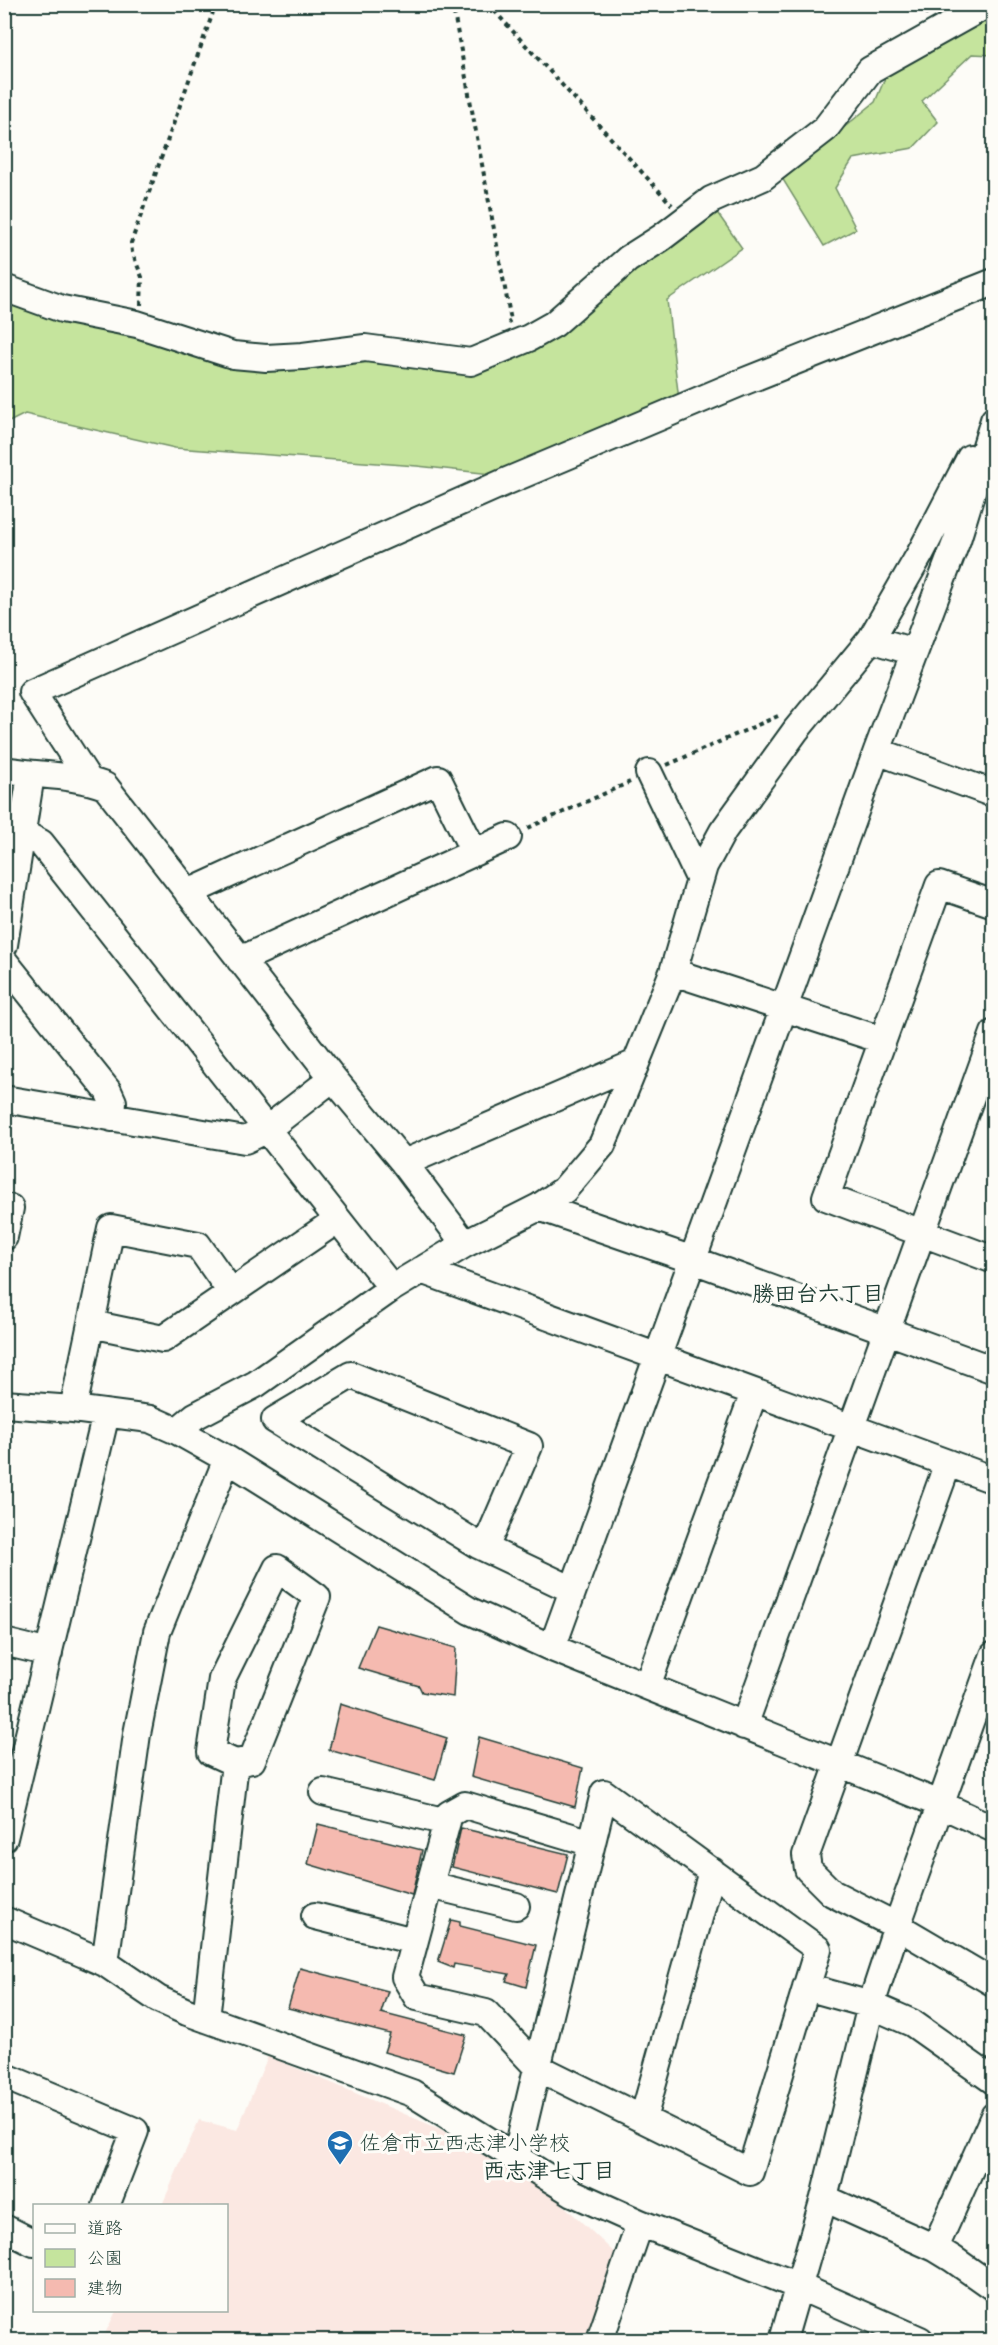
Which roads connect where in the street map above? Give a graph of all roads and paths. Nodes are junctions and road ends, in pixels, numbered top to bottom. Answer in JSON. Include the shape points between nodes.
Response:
{"nodes":[{"id":1,"x":216,"y":4,"type":"edge"},
{"id":2,"x":458,"y":4,"type":"edge"},
{"id":3,"x":488,"y":4,"type":"edge"},
{"id":4,"x":988,"y":4,"type":"edge"},
{"id":5,"x":685,"y":219,"type":"junction"},
{"id":6,"x":993,"y":282,"type":"edge"},
{"id":7,"x":4,"y":288,"type":"edge"},
{"id":8,"x":137,"y":324,"type":"junction"},
{"id":9,"x":504,"y":326,"type":"dead end"},
{"id":10,"x":993,"y":412,"type":"edge"},
{"id":11,"x":993,"y":420,"type":"edge"},
{"id":12,"x":871,"y":639,"type":"junction"},
{"id":13,"x":914,"y":652,"type":"junction"},
{"id":14,"x":877,"y":751,"type":"junction"},
{"id":15,"x":4,"y":770,"type":"edge"},
{"id":16,"x":649,"y":773,"type":"dead end"},
{"id":17,"x":31,"y":775,"type":"junction"},
{"id":18,"x":88,"y":779,"type":"junction"},
{"id":19,"x":993,"y":794,"type":"edge"},
{"id":20,"x":22,"y":833,"type":"junction"},
{"id":21,"x":508,"y":837,"type":"dead end"},
{"id":22,"x":474,"y":852,"type":"junction"},
{"id":23,"x":700,"y":880,"type":"junction"},
{"id":24,"x":188,"y":893,"type":"junction"},
{"id":25,"x":993,"y":904,"type":"edge"},
{"id":26,"x":4,"y":945,"type":"edge"},
{"id":27,"x":240,"y":960,"type":"junction"},
{"id":28,"x":4,"y":961,"type":"edge"},
{"id":29,"x":673,"y":972,"type":"junction"},
{"id":30,"x":783,"y":1008,"type":"junction"},
{"id":31,"x":993,"y":1033,"type":"edge"},
{"id":32,"x":882,"y":1040,"type":"junction"},
{"id":33,"x":636,"y":1063,"type":"junction"},
{"id":34,"x":333,"y":1078,"type":"junction"},
{"id":35,"x":4,"y":1099,"type":"edge"},
{"id":36,"x":112,"y":1118,"type":"junction"},
{"id":37,"x":266,"y":1130,"type":"junction"},
{"id":38,"x":404,"y":1163,"type":"junction"},
{"id":39,"x":539,"y":1207,"type":"junction"},
{"id":40,"x":10,"y":1208,"type":"dead end"},
{"id":41,"x":337,"y":1220,"type":"junction"},
{"id":42,"x":920,"y":1234,"type":"junction"},
{"id":43,"x":4,"y":1237,"type":"edge"},
{"id":44,"x":465,"y":1244,"type":"junction"},
{"id":45,"x":693,"y":1260,"type":"junction"},
{"id":46,"x":993,"y":1260,"type":"edge"},
{"id":47,"x":421,"y":1270,"type":"junction"},
{"id":48,"x":392,"y":1288,"type":"junction"},
{"id":49,"x":231,"y":1292,"type":"junction"},
{"id":50,"x":91,"y":1324,"type":"junction"},
{"id":51,"x":887,"y":1332,"type":"junction"},
{"id":52,"x":656,"y":1358,"type":"junction"},
{"id":53,"x":993,"y":1370,"type":"edge"},
{"id":54,"x":754,"y":1393,"type":"junction"},
{"id":55,"x":4,"y":1404,"type":"edge"},
{"id":56,"x":74,"y":1409,"type":"junction"},
{"id":57,"x":106,"y":1414,"type":"junction"},
{"id":58,"x":851,"y":1427,"type":"junction"},
{"id":59,"x":177,"y":1431,"type":"junction"},
{"id":60,"x":227,"y":1459,"type":"junction"},
{"id":61,"x":948,"y":1463,"type":"junction"},
{"id":62,"x":993,"y":1480,"type":"edge"},
{"id":63,"x":485,"y":1548,"type":"junction"},
{"id":64,"x":573,"y":1590,"type":"junction"},
{"id":65,"x":4,"y":1642,"type":"edge"},
{"id":66,"x":552,"y":1648,"type":"junction"},
{"id":67,"x":49,"y":1653,"type":"junction"},
{"id":68,"x":993,"y":1654,"type":"edge"},
{"id":69,"x":647,"y":1686,"type":"junction"},
{"id":70,"x":744,"y":1726,"type":"junction"},
{"id":71,"x":235,"y":1763,"type":"junction"},
{"id":72,"x":839,"y":1765,"type":"junction"},
{"id":73,"x":323,"y":1792,"type":"dead end"},
{"id":74,"x":940,"y":1804,"type":"junction"},
{"id":75,"x":447,"y":1822,"type":"junction"},
{"id":76,"x":993,"y":1829,"type":"edge"},
{"id":77,"x":4,"y":1838,"type":"edge"},
{"id":78,"x":592,"y":1843,"type":"junction"},
{"id":79,"x":712,"y":1871,"type":"junction"},
{"id":80,"x":429,"y":1886,"type":"junction"},
{"id":81,"x":516,"y":1906,"type":"dead end"},
{"id":82,"x":315,"y":1917,"type":"dead end"},
{"id":83,"x":4,"y":1920,"type":"edge"},
{"id":84,"x":897,"y":1926,"type":"junction"},
{"id":85,"x":414,"y":1941,"type":"junction"},
{"id":86,"x":105,"y":1963,"type":"junction"},
{"id":87,"x":992,"y":1977,"type":"edge"},
{"id":88,"x":806,"y":1987,"type":"junction"},
{"id":89,"x":871,"y":2006,"type":"junction"},
{"id":90,"x":206,"y":2019,"type":"junction"},
{"id":91,"x":537,"y":2067,"type":"junction"},
{"id":92,"x":4,"y":2076,"type":"edge"},
{"id":93,"x":993,"y":2081,"type":"edge"},
{"id":94,"x":993,"y":2116,"type":"edge"},
{"id":95,"x":643,"y":2119,"type":"junction"},
{"id":96,"x":516,"y":2158,"type":"junction"},
{"id":97,"x":824,"y":2198,"type":"junction"},
{"id":98,"x":106,"y":2204,"type":"edge"},
{"id":99,"x":640,"y":2223,"type":"junction"},
{"id":100,"x":4,"y":2228,"type":"edge"},
{"id":101,"x":33,"y":2242,"type":"edge"},
{"id":102,"x":935,"y":2248,"type":"junction"},
{"id":103,"x":798,"y":2286,"type":"junction"},
{"id":104,"x":993,"y":2288,"type":"edge"},
{"id":105,"x":600,"y":2340,"type":"edge"},
{"id":106,"x":783,"y":2340,"type":"edge"},
{"id":107,"x":920,"y":2340,"type":"edge"}],
"edges":[{"from":1,"to":8,"type":"path","via":[[131,243],[142,277]]},
{"from":2,"to":9,"type":"path","via":[[453,13],[511,321]]},
{"from":3,"to":5,"type":"path"},
{"from":4,"to":5,"type":"street","via":[[870,70],[825,129],[763,177],[711,200]]},
{"from":5,"to":8,"type":"street","via":[[628,258],[554,324],[471,362],[365,348],[266,358],[233,355]]},
{"from":6,"to":18,"type":"street","via":[[740,382],[526,473],[32,692]]},
{"from":7,"to":8,"type":"street","via":[[62,309]]},
{"from":10,"to":12,"type":"street"},
{"from":11,"to":13,"type":"street","via":[[957,540]]},
{"from":12,"to":13,"type":"street"},
{"from":12,"to":23,"type":"street","via":[[796,730],[723,831]]},
{"from":13,"to":14,"type":"street"},
{"from":14,"to":19,"type":"street"},
{"from":14,"to":30,"type":"street"},
{"from":15,"to":17,"type":"street"},
{"from":16,"to":23,"type":"street"},
{"from":17,"to":18,"type":"street"},
{"from":17,"to":20,"type":"street"},
{"from":18,"to":24,"type":"street","via":[[105,786]]},
{"from":20,"to":26,"type":"street"},
{"from":20,"to":37,"type":"street","via":[[41,843]]},
{"from":21,"to":22,"type":"street"},
{"from":22,"to":24,"type":"street","via":[[438,779]]},
{"from":22,"to":27,"type":"street"},
{"from":23,"to":29,"type":"street"},
{"from":24,"to":27,"type":"street"},
{"from":25,"to":32,"type":"street","via":[[939,885]]},
{"from":27,"to":34,"type":"street"},
{"from":28,"to":36,"type":"street","via":[[108,1091],[113,1102]]},
{"from":29,"to":30,"type":"street"},
{"from":29,"to":33,"type":"street"},
{"from":30,"to":32,"type":"street"},
{"from":30,"to":45,"type":"street"},
{"from":31,"to":42,"type":"street"},
{"from":32,"to":42,"type":"street","via":[[826,1197]]},
{"from":33,"to":38,"type":"street"},
{"from":33,"to":39,"type":"street","via":[[602,1145],[564,1190]]},
{"from":34,"to":37,"type":"street"},
{"from":34,"to":38,"type":"street"},
{"from":35,"to":36,"type":"street"},
{"from":36,"to":37,"type":"street","via":[[245,1140]]},
{"from":37,"to":41,"type":"street"},
{"from":38,"to":44,"type":"street"},
{"from":39,"to":44,"type":"street"},
{"from":39,"to":45,"type":"street"},
{"from":40,"to":43,"type":"street"},
{"from":41,"to":48,"type":"street"},
{"from":41,"to":49,"type":"street"},
{"from":42,"to":46,"type":"street"},
{"from":42,"to":51,"type":"street"},
{"from":44,"to":47,"type":"street"},
{"from":45,"to":51,"type":"street"},
{"from":45,"to":52,"type":"street"},
{"from":47,"to":48,"type":"street"},
{"from":47,"to":52,"type":"street"},
{"from":48,"to":59,"type":"street","via":[[256,1384],[195,1416]]},
{"from":49,"to":50,"type":"street","via":[[163,1339]]},
{"from":49,"to":50,"type":"street","via":[[198,1245],[111,1228]]},
{"from":50,"to":56,"type":"street"},
{"from":51,"to":53,"type":"street"},
{"from":51,"to":58,"type":"street"},
{"from":52,"to":54,"type":"street"},
{"from":52,"to":64,"type":"street"},
{"from":54,"to":58,"type":"street"},
{"from":54,"to":69,"type":"street"},
{"from":55,"to":56,"type":"street"},
{"from":56,"to":57,"type":"street"},
{"from":57,"to":59,"type":"street","via":[[150,1419]]},
{"from":57,"to":67,"type":"street"},
{"from":58,"to":61,"type":"street"},
{"from":58,"to":70,"type":"street"},
{"from":59,"to":60,"type":"street"},
{"from":60,"to":66,"type":"street","via":[[470,1611]]},
{"from":60,"to":86,"type":"street","via":[[157,1632],[136,1734]]},
{"from":61,"to":62,"type":"street"},
{"from":61,"to":72,"type":"street"},
{"from":63,"to":63,"type":"street","via":[[478,1545],[275,1420],[351,1375],[529,1446]]},
{"from":63,"to":64,"type":"street"},
{"from":64,"to":66,"type":"street"},
{"from":65,"to":67,"type":"street"},
{"from":66,"to":69,"type":"street"},
{"from":67,"to":77,"type":"street"},
{"from":68,"to":74,"type":"street"},
{"from":69,"to":70,"type":"street"},
{"from":70,"to":72,"type":"street"},
{"from":71,"to":71,"type":"street","via":[[211,1752],[222,1679],[277,1568],[317,1597],[252,1760]]},
{"from":71,"to":90,"type":"street"},
{"from":72,"to":74,"type":"street"},
{"from":72,"to":84,"type":"street","via":[[806,1855],[808,1869],[832,1893]]},
{"from":73,"to":75,"type":"street"},
{"from":74,"to":76,"type":"street"},
{"from":74,"to":84,"type":"street"},
{"from":75,"to":78,"type":"street","via":[[449,1814],[465,1805]]},
{"from":75,"to":80,"type":"street"},
{"from":78,"to":79,"type":"street","via":[[604,1792]]},
{"from":78,"to":91,"type":"street"},
{"from":79,"to":88,"type":"street","via":[[818,1949]]},
{"from":79,"to":95,"type":"street"},
{"from":80,"to":81,"type":"street"},
{"from":80,"to":85,"type":"street"},
{"from":82,"to":85,"type":"street"},
{"from":83,"to":86,"type":"street"},
{"from":84,"to":87,"type":"street"},
{"from":84,"to":89,"type":"street"},
{"from":85,"to":91,"type":"street","via":[[405,1977],[417,1997],[486,2013]]},
{"from":86,"to":90,"type":"street","via":[[158,1999]]},
{"from":88,"to":89,"type":"street"},
{"from":88,"to":95,"type":"street","via":[[750,2172]]},
{"from":89,"to":93,"type":"street","via":[[912,2023]]},
{"from":89,"to":97,"type":"street"},
{"from":90,"to":96,"type":"street","via":[[412,2093]]},
{"from":91,"to":95,"type":"street"},
{"from":91,"to":96,"type":"street"},
{"from":92,"to":98,"type":"street","via":[[135,2131]]},
{"from":94,"to":102,"type":"street"},
{"from":96,"to":99,"type":"street","via":[[573,2193]]},
{"from":97,"to":102,"type":"street"},
{"from":97,"to":103,"type":"street"},
{"from":99,"to":103,"type":"street"},
{"from":99,"to":105,"type":"street"},
{"from":100,"to":101,"type":"street"},
{"from":102,"to":104,"type":"street"},
{"from":103,"to":106,"type":"street"},
{"from":103,"to":107,"type":"street"}]}
